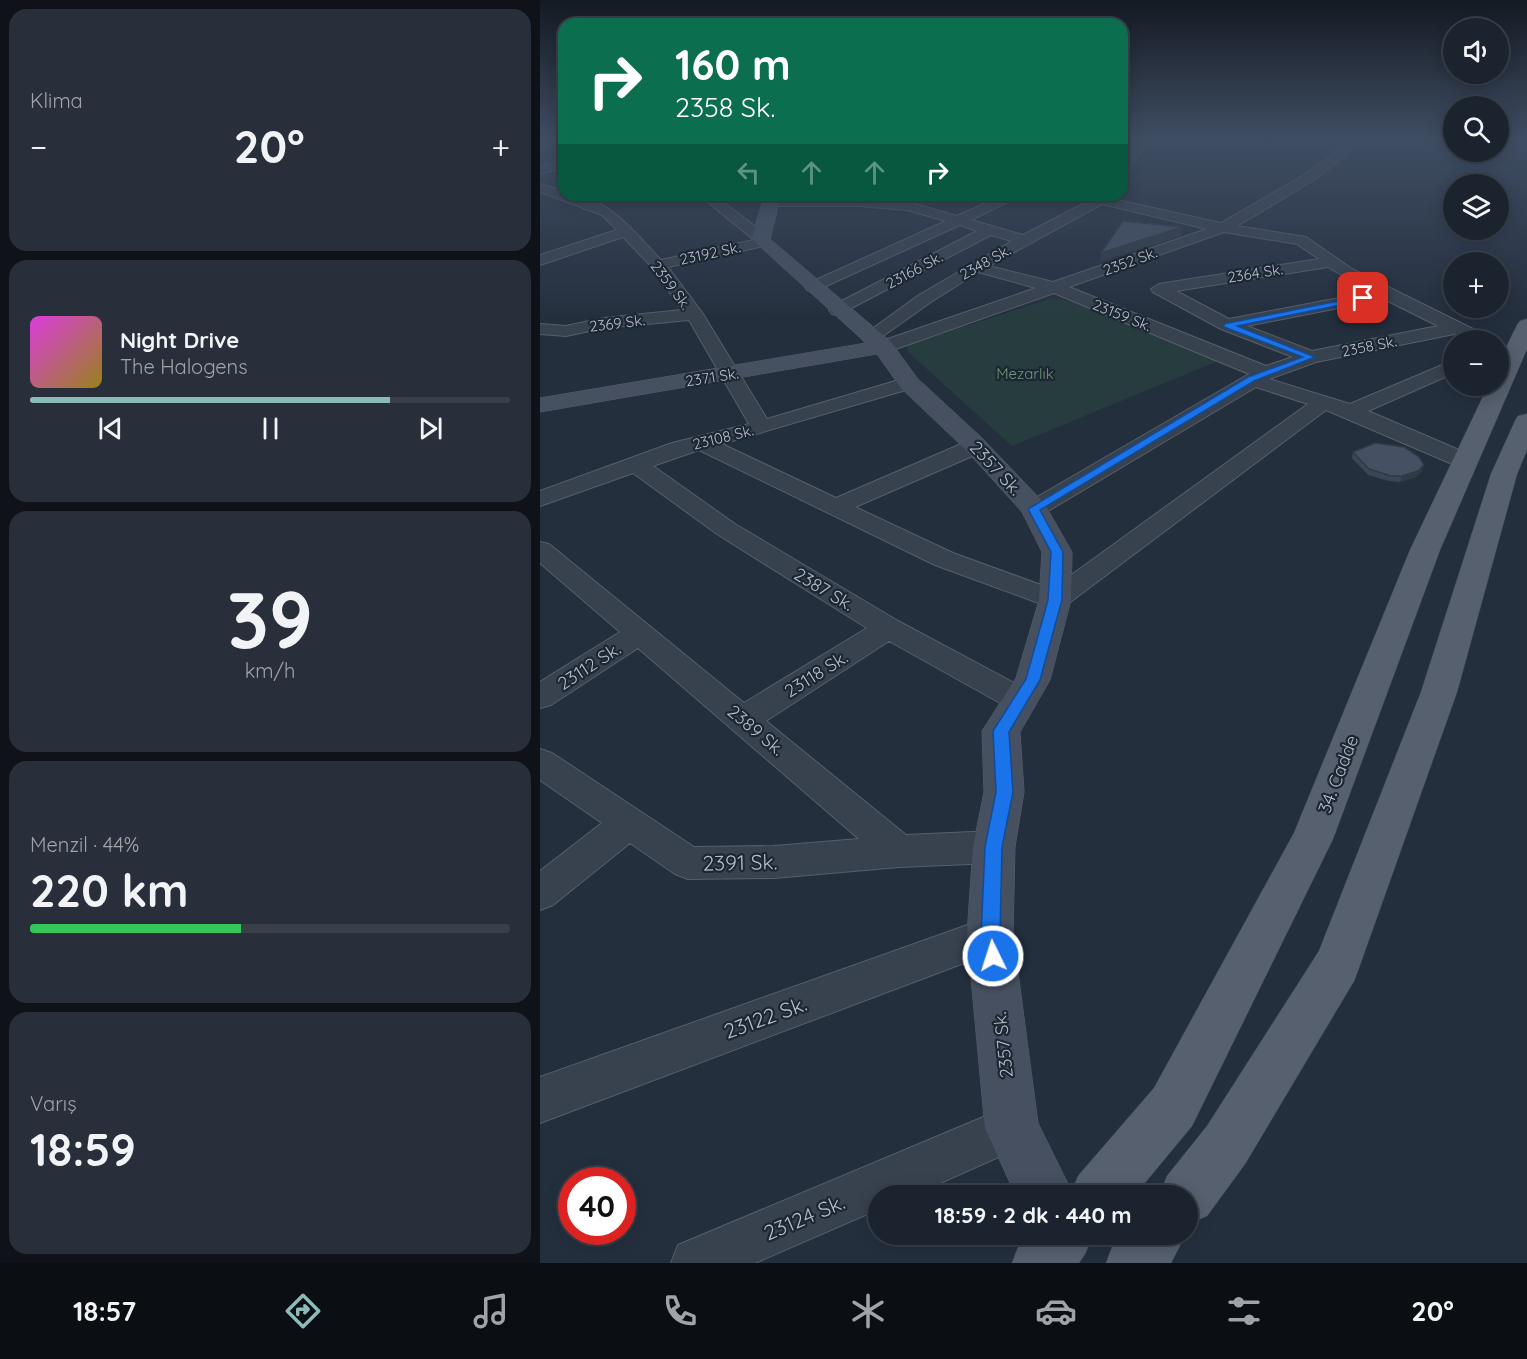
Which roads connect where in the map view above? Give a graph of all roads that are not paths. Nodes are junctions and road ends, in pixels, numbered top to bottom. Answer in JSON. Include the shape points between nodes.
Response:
{"nodes":[{"id":1,"x":1273,"y":199,"type":"edge"},
{"id":2,"x":581,"y":201,"type":"edge"},
{"id":3,"x":600,"y":201,"type":"edge"},
{"id":4,"x":714,"y":201,"type":"edge"},
{"id":5,"x":770,"y":201,"type":"edge"},
{"id":6,"x":859,"y":201,"type":"edge"},
{"id":7,"x":920,"y":201,"type":"edge"},
{"id":8,"x":1002,"y":201,"type":"edge"},
{"id":9,"x":1094,"y":201,"type":"edge"},
{"id":10,"x":1117,"y":201,"type":"edge"},
{"id":11,"x":590,"y":204,"type":"junction"},
{"id":12,"x":908,"y":206,"type":"junction"},
{"id":13,"x":960,"y":221,"type":"junction"},
{"id":14,"x":1223,"y":228,"type":"junction"},
{"id":15,"x":991,"y":229,"type":"junction"},
{"id":16,"x":625,"y":232,"type":"junction"},
{"id":17,"x":761,"y":239,"type":"junction"},
{"id":18,"x":1025,"y":240,"type":"junction"},
{"id":19,"x":540,"y":260,"type":"edge"},
{"id":20,"x":1328,"y":262,"type":"junction"},
{"id":21,"x":658,"y":265,"type":"junction"},
{"id":22,"x":976,"y":267,"type":"junction"},
{"id":23,"x":813,"y":287,"type":"junction"},
{"id":24,"x":1056,"y":288,"type":"junction"},
{"id":25,"x":1385,"y":294,"type":"junction"},
{"id":26,"x":838,"y":310,"type":"junction"},
{"id":27,"x":694,"y":315,"type":"junction"},
{"id":28,"x":1227,"y":325,"type":"junction"},
{"id":29,"x":1456,"y":328,"type":"junction"},
{"id":30,"x":540,"y":329,"type":"edge"},
{"id":31,"x":1463,"y":330,"type":"edge"},
{"id":32,"x":877,"y":342,"type":"junction"},
{"id":33,"x":1311,"y":357,"type":"junction"},
{"id":34,"x":1443,"y":371,"type":"edge"},
{"id":35,"x":730,"y":374,"type":"junction"},
{"id":36,"x":1258,"y":376,"type":"junction"},
{"id":37,"x":909,"y":383,"type":"junction"},
{"id":38,"x":1487,"y":396,"type":"edge"},
{"id":39,"x":1323,"y":402,"type":"junction"},
{"id":40,"x":540,"y":405,"type":"edge"},
{"id":41,"x":1351,"y":411,"type":"junction"},
{"id":42,"x":1527,"y":421,"type":"edge"},
{"id":43,"x":762,"y":427,"type":"junction"},
{"id":44,"x":699,"y":442,"type":"junction"},
{"id":45,"x":976,"y":446,"type":"junction"},
{"id":46,"x":1465,"y":461,"type":"junction"},
{"id":47,"x":636,"y":464,"type":"junction"},
{"id":48,"x":540,"y":499,"type":"edge"},
{"id":49,"x":835,"y":507,"type":"junction"},
{"id":50,"x":1034,"y":509,"type":"junction"},
{"id":51,"x":540,"y":550,"type":"edge"},
{"id":52,"x":1055,"y":600,"type":"junction"},
{"id":53,"x":888,"y":628,"type":"junction"},
{"id":54,"x":638,"y":634,"type":"junction"},
{"id":55,"x":540,"y":697,"type":"edge"},
{"id":56,"x":1020,"y":700,"type":"junction"},
{"id":57,"x":744,"y":719,"type":"junction"},
{"id":58,"x":542,"y":765,"type":"edge"},
{"id":59,"x":627,"y":824,"type":"junction"},
{"id":60,"x":994,"y":847,"type":"junction"},
{"id":61,"x":899,"y":851,"type":"junction"},
{"id":62,"x":540,"y":893,"type":"edge"},
{"id":63,"x":990,"y":935,"type":"junction"},
{"id":64,"x":540,"y":1100,"type":"edge"},
{"id":65,"x":1012,"y":1128,"type":"junction"},
{"id":66,"x":1040,"y":1185,"type":"edge"},
{"id":67,"x":1107,"y":1185,"type":"edge"},
{"id":68,"x":1195,"y":1185,"type":"edge"},
{"id":69,"x":1056,"y":1245,"type":"edge"},
{"id":70,"x":1149,"y":1245,"type":"edge"},
{"id":71,"x":696,"y":1263,"type":"edge"},
{"id":72,"x":1041,"y":1263,"type":"edge"},
{"id":73,"x":1135,"y":1263,"type":"edge"}],
"edges":[{"from":1,"to":14,"type":"street","name":"2352 Sk."},
{"from":2,"to":11,"type":"street","name":"2359 Sk."},
{"from":3,"to":11,"type":"street"},
{"from":4,"to":17,"type":"street"},
{"from":5,"to":17,"type":"street"},
{"from":6,"to":12,"type":"street"},
{"from":7,"to":12,"type":"street"},
{"from":8,"to":13,"type":"street"},
{"from":9,"to":18,"type":"street","name":"2348 Sk."},
{"from":10,"to":14,"type":"street"},
{"from":11,"to":16,"type":"street","name":"2359 Sk.","via":[[607,212]]},
{"from":12,"to":13,"type":"street"},
{"from":13,"to":15,"type":"street"},
{"from":13,"to":23,"type":"street"},
{"from":14,"to":20,"type":"street","via":[[1301,240]]},
{"from":14,"to":24,"type":"street","name":"2352 Sk."},
{"from":15,"to":18,"type":"street"},
{"from":15,"to":26,"type":"street","name":"23166 Sk."},
{"from":16,"to":19,"type":"street"},
{"from":16,"to":21,"type":"street","name":"2359 Sk."},
{"from":17,"to":21,"type":"street","name":"23192 Sk."},
{"from":17,"to":23,"type":"street","name":"2357 Sk."},
{"from":18,"to":22,"type":"street","name":"2348 Sk."},
{"from":20,"to":25,"type":"street"},
{"from":20,"to":28,"type":"street","name":"2364 Sk.","via":[[1160,289]]},
{"from":21,"to":27,"type":"street","name":"2359 Sk."},
{"from":22,"to":24,"type":"street","name":"23159 Sk."},
{"from":22,"to":32,"type":"street","name":"2348 Sk.","via":[[913,304]]},
{"from":23,"to":26,"type":"street","name":"2357 Sk."},
{"from":24,"to":32,"type":"street","name":"2352 Sk."},
{"from":24,"to":36,"type":"street","name":"23159 Sk."},
{"from":25,"to":28,"type":"street"},
{"from":25,"to":29,"type":"street"},
{"from":26,"to":32,"type":"street","name":"2357 Sk."},
{"from":27,"to":30,"type":"street","name":"2369 Sk.","via":[[566,331]]},
{"from":27,"to":35,"type":"street","name":"2359 Sk."},
{"from":28,"to":33,"type":"street"},
{"from":29,"to":31,"type":"street"},
{"from":29,"to":33,"type":"street","name":"2358 Sk."},
{"from":32,"to":35,"type":"street","name":"2371 Sk."},
{"from":32,"to":37,"type":"street","name":"2357 Sk."},
{"from":33,"to":36,"type":"street","name":"2358 Sk."},
{"from":34,"to":41,"type":"street"},
{"from":35,"to":40,"type":"street","name":"2371 Sk."},
{"from":35,"to":43,"type":"street","name":"2359 Sk."},
{"from":36,"to":39,"type":"street","name":"23159 Sk."},
{"from":36,"to":50,"type":"street","name":"2358 Sk."},
{"from":37,"to":43,"type":"street","name":"23108 Sk."},
{"from":37,"to":45,"type":"street","name":"2357 Sk."},
{"from":38,"to":46,"type":"main road","name":"34. Cadde"},
{"from":39,"to":41,"type":"street","name":"23159 Sk."},
{"from":39,"to":52,"type":"street"},
{"from":41,"to":46,"type":"street","name":"23159 Sk."},
{"from":42,"to":68,"type":"main road","via":[[1504,474],[1439,692],[1337,965],[1226,1144]]},
{"from":43,"to":44,"type":"street","name":"23108 Sk."},
{"from":44,"to":47,"type":"street","name":"23108 Sk."},
{"from":44,"to":49,"type":"street"},
{"from":45,"to":49,"type":"street"},
{"from":45,"to":50,"type":"street","name":"2357 Sk."},
{"from":46,"to":67,"type":"main road","name":"34. Cadde","via":[[1425,550],[1312,839],[1173,1107]]},
{"from":47,"to":48,"type":"street","name":"23108 Sk."},
{"from":47,"to":53,"type":"street","name":"2387 Sk.","via":[[726,529]]},
{"from":49,"to":52,"type":"street","via":[[944,559]]},
{"from":50,"to":52,"type":"street","name":"2357 Sk.","via":[[1057,552]]},
{"from":51,"to":54,"type":"street","name":"2389 Sk."},
{"from":52,"to":56,"type":"street","name":"2357 Sk.","via":[[1033,680]]},
{"from":53,"to":56,"type":"street","name":"2387 Sk."},
{"from":53,"to":57,"type":"street","name":"23118 Sk."},
{"from":54,"to":55,"type":"street","name":"23112 Sk."},
{"from":54,"to":57,"type":"street","name":"2389 Sk."},
{"from":56,"to":60,"type":"street","name":"2357 Sk.","via":[[1001,731],[1004,792]]},
{"from":57,"to":61,"type":"street","name":"2389 Sk."},
{"from":58,"to":59,"type":"street","name":"2391 Sk."},
{"from":59,"to":61,"type":"street","name":"2391 Sk.","via":[[688,863],[774,862]]},
{"from":59,"to":62,"type":"street"},
{"from":60,"to":61,"type":"street"},
{"from":60,"to":63,"type":"street","name":"2357 Sk."},
{"from":63,"to":64,"type":"street","name":"23122 Sk."},
{"from":63,"to":65,"type":"street","name":"2357 Sk."},
{"from":65,"to":66,"type":"street","name":"2357 Sk."},
{"from":65,"to":71,"type":"street","name":"23124 Sk."},
{"from":69,"to":72,"type":"main road"},
{"from":70,"to":73,"type":"main road"}]}
